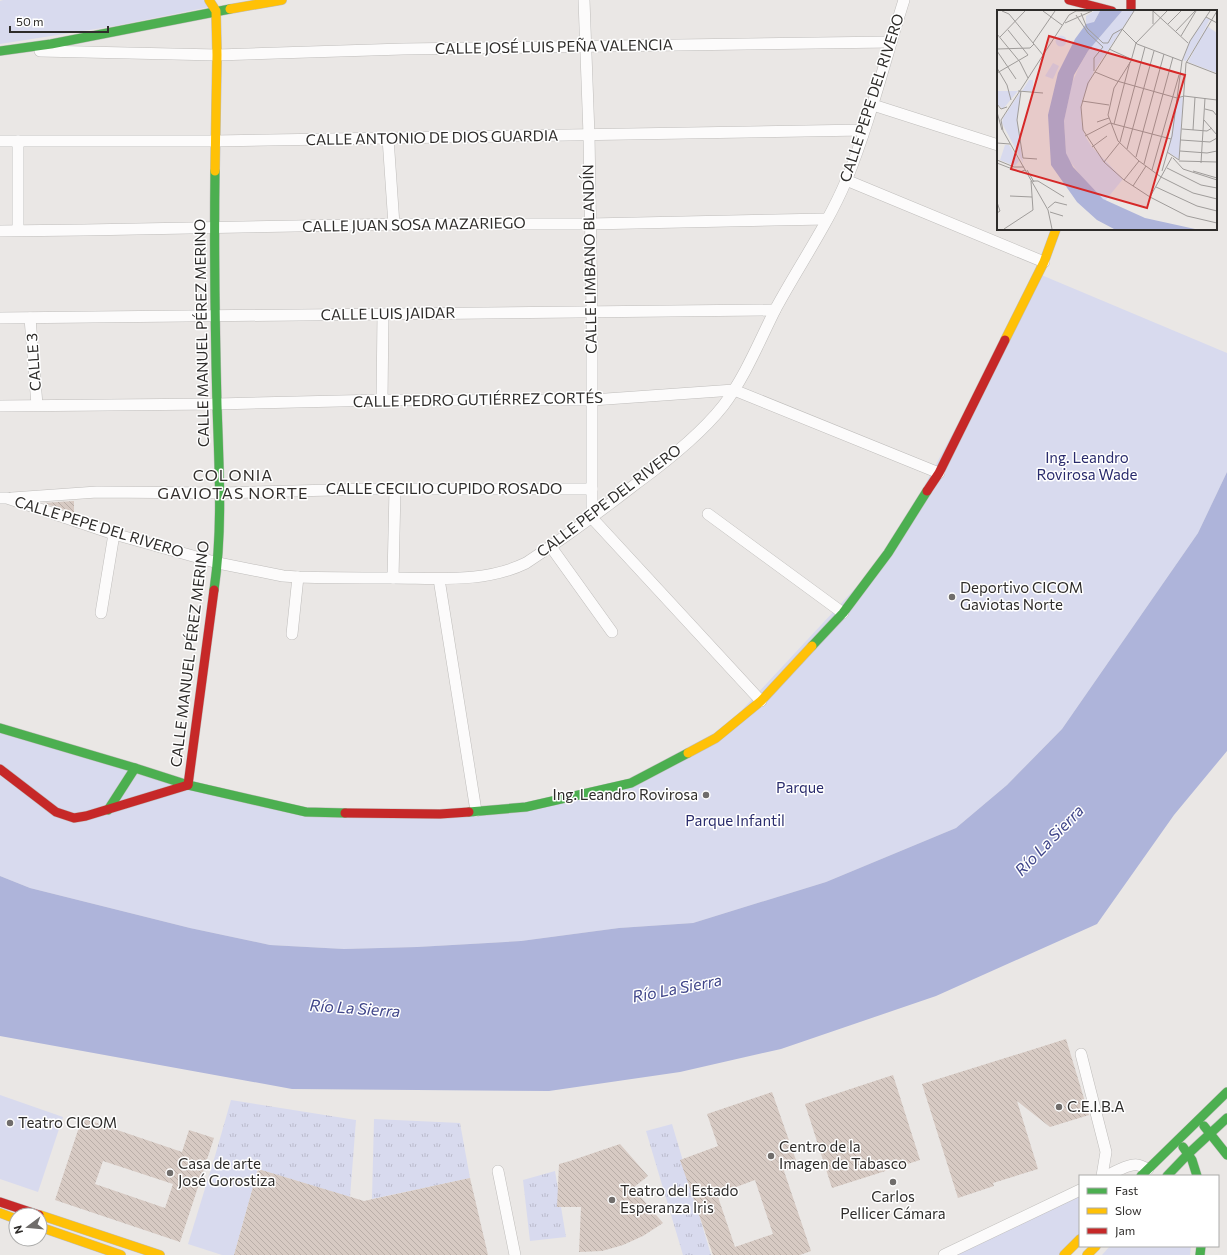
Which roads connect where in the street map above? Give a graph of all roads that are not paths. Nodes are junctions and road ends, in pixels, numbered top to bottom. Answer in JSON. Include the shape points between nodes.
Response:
{"nodes":[{"id":1,"x":210,"y":0,"type":"edge"},
{"id":2,"x":282,"y":0,"type":"edge"},
{"id":3,"x":584,"y":0,"type":"edge"},
{"id":4,"x":904,"y":0,"type":"edge"},
{"id":5,"x":1069,"y":0,"type":"edge"},
{"id":6,"x":1108,"y":10,"type":"edge"},
{"id":7,"x":216,"y":11,"type":"junction"},
{"id":8,"x":891,"y":42,"type":"junction"},
{"id":9,"x":585,"y":47,"type":"junction"},
{"id":10,"x":4,"y":51,"type":"edge"},
{"id":11,"x":217,"y":55,"type":"junction"},
{"id":12,"x":873,"y":104,"type":"junction"},
{"id":13,"x":864,"y":130,"type":"junction"},
{"id":14,"x":589,"y":135,"type":"junction"},
{"id":15,"x":388,"y":138,"type":"junction"},
{"id":16,"x":0,"y":141,"type":"edge"},
{"id":17,"x":18,"y":141,"type":"junction"},
{"id":18,"x":215,"y":141,"type":"junction"},
{"id":19,"x":997,"y":145,"type":"edge"},
{"id":20,"x":846,"y":180,"type":"junction"},
{"id":21,"x":827,"y":219,"type":"junction"},
{"id":22,"x":590,"y":224,"type":"junction"},
{"id":23,"x":394,"y":225,"type":"junction"},
{"id":24,"x":214,"y":228,"type":"junction"},
{"id":25,"x":18,"y":230,"type":"junction"},
{"id":26,"x":1056,"y":230,"type":"edge"},
{"id":27,"x":0,"y":231,"type":"edge"},
{"id":28,"x":1044,"y":262,"type":"junction"},
{"id":29,"x":775,"y":310,"type":"junction"},
{"id":30,"x":592,"y":312,"type":"junction"},
{"id":31,"x":383,"y":314,"type":"junction"},
{"id":32,"x":216,"y":316,"type":"junction"},
{"id":33,"x":0,"y":318,"type":"edge"},
{"id":34,"x":30,"y":318,"type":"junction"},
{"id":35,"x":734,"y":390,"type":"junction"},
{"id":36,"x":382,"y":400,"type":"junction"},
{"id":37,"x":592,"y":400,"type":"junction"},
{"id":38,"x":217,"y":404,"type":"junction"},
{"id":39,"x":0,"y":406,"type":"edge"},
{"id":40,"x":37,"y":406,"type":"junction"},
{"id":41,"x":939,"y":473,"type":"junction"},
{"id":42,"x":395,"y":489,"type":"junction"},
{"id":43,"x":592,"y":489,"type":"junction"},
{"id":44,"x":220,"y":493,"type":"junction"},
{"id":45,"x":4,"y":498,"type":"edge"},
{"id":46,"x":708,"y":514,"type":"dead end"},
{"id":47,"x":592,"y":518,"type":"junction"},
{"id":48,"x":114,"y":534,"type":"junction"},
{"id":49,"x":551,"y":547,"type":"junction"},
{"id":50,"x":218,"y":563,"type":"junction"},
{"id":51,"x":298,"y":577,"type":"junction"},
{"id":52,"x":393,"y":578,"type":"junction"},
{"id":53,"x":440,"y":579,"type":"junction"},
{"id":54,"x":101,"y":613,"type":"dead end"},
{"id":55,"x":843,"y":613,"type":"junction"},
{"id":56,"x":612,"y":632,"type":"dead end"},
{"id":57,"x":292,"y":634,"type":"dead end"},
{"id":58,"x":761,"y":701,"type":"junction"},
{"id":59,"x":0,"y":728,"type":"edge"},
{"id":60,"x":135,"y":768,"type":"junction"},
{"id":61,"x":0,"y":769,"type":"edge"},
{"id":62,"x":188,"y":785,"type":"junction"},
{"id":63,"x":108,"y":810,"type":"junction"},
{"id":64,"x":476,"y":811,"type":"junction"},
{"id":65,"x":1081,"y":1054,"type":"dead end"},
{"id":66,"x":1227,"y":1092,"type":"edge"},
{"id":67,"x":1227,"y":1118,"type":"edge"},
{"id":68,"x":1199,"y":1120,"type":"junction"},
{"id":69,"x":1210,"y":1134,"type":"junction"},
{"id":70,"x":1178,"y":1140,"type":"junction"},
{"id":71,"x":1188,"y":1154,"type":"junction"},
{"id":72,"x":1227,"y":1155,"type":"edge"},
{"id":73,"x":498,"y":1170,"type":"dead end"},
{"id":74,"x":1144,"y":1173,"type":"edge"},
{"id":75,"x":1102,"y":1175,"type":"edge"},
{"id":76,"x":1109,"y":1175,"type":"edge"},
{"id":77,"x":1168,"y":1175,"type":"edge"},
{"id":78,"x":1197,"y":1175,"type":"edge"},
{"id":79,"x":1079,"y":1190,"type":"edge"},
{"id":80,"x":0,"y":1202,"type":"edge"},
{"id":81,"x":15,"y":1207,"type":"edge"},
{"id":82,"x":48,"y":1218,"type":"edge"},
{"id":83,"x":48,"y":1230,"type":"edge"},
{"id":84,"x":1079,"y":1240,"type":"edge"},
{"id":85,"x":1095,"y":1247,"type":"edge"},
{"id":86,"x":121,"y":1255,"type":"edge"},
{"id":87,"x":160,"y":1255,"type":"edge"},
{"id":88,"x":515,"y":1255,"type":"edge"},
{"id":89,"x":944,"y":1255,"type":"edge"},
{"id":90,"x":1064,"y":1255,"type":"edge"},
{"id":91,"x":1087,"y":1255,"type":"edge"}],
"edges":[{"from":1,"to":7,"type":"main road","name":"CALLE MANUEL PÉREZ MERINO"},
{"from":2,"to":7,"type":"main road"},
{"from":3,"to":9,"type":"street","name":"CALLE LIMBANO BLANDÍN"},
{"from":4,"to":8,"type":"street","name":"CALLE PEPE DEL RIVERO"},
{"from":5,"to":6,"type":"main road"},
{"from":7,"to":10,"type":"main road","via":[[65,42]]},
{"from":7,"to":11,"type":"main road","name":"CALLE MANUEL PÉREZ MERINO"},
{"from":8,"to":9,"type":"street","name":"CALLE JOSÉ LUIS PEÑA VALENCIA"},
{"from":8,"to":12,"type":"street","name":"CALLE PEPE DEL RIVERO"},
{"from":9,"to":11,"type":"street","name":"CALLE JOSÉ LUIS PEÑA VALENCIA"},
{"from":9,"to":14,"type":"street","name":"CALLE LIMBANO BLANDÍN"},
{"from":10,"to":11,"type":"street","name":"CALLE JOSÉ LUIS PEÑA VALENCIA"},
{"from":11,"to":18,"type":"main road","name":"CALLE MANUEL PÉREZ MERINO"},
{"from":12,"to":13,"type":"street","name":"CALLE PEPE DEL RIVERO"},
{"from":12,"to":19,"type":"street"},
{"from":13,"to":14,"type":"street","name":"CALLE ANTONIO DE DIOS GUARDIA"},
{"from":13,"to":20,"type":"street","name":"CALLE PEPE DEL RIVERO"},
{"from":14,"to":15,"type":"street","name":"CALLE ANTONIO DE DIOS GUARDIA"},
{"from":14,"to":22,"type":"street","name":"CALLE LIMBANO BLANDÍN"},
{"from":15,"to":18,"type":"street","name":"CALLE ANTONIO DE DIOS GUARDIA"},
{"from":15,"to":23,"type":"street"},
{"from":16,"to":17,"type":"street","name":"CALLE ANTONIO DE DIOS GUARDIA"},
{"from":17,"to":18,"type":"street","name":"CALLE ANTONIO DE DIOS GUARDIA"},
{"from":17,"to":25,"type":"street"},
{"from":18,"to":24,"type":"main road","name":"CALLE MANUEL PÉREZ MERINO"},
{"from":20,"to":21,"type":"street","name":"CALLE PEPE DEL RIVERO"},
{"from":20,"to":28,"type":"street"},
{"from":21,"to":22,"type":"street","name":"CALLE JUAN SOSA MAZARIEGO"},
{"from":21,"to":29,"type":"street","name":"CALLE PEPE DEL RIVERO"},
{"from":22,"to":23,"type":"street","name":"CALLE JUAN SOSA MAZARIEGO"},
{"from":22,"to":30,"type":"street","name":"CALLE LIMBANO BLANDÍN"},
{"from":23,"to":24,"type":"street","name":"CALLE JUAN SOSA MAZARIEGO"},
{"from":24,"to":25,"type":"street","name":"CALLE JUAN SOSA MAZARIEGO"},
{"from":24,"to":32,"type":"main road","name":"CALLE MANUEL PÉREZ MERINO"},
{"from":25,"to":27,"type":"street","name":"CALLE JUAN SOSA MAZARIEGO"},
{"from":26,"to":28,"type":"main road"},
{"from":28,"to":41,"type":"main road"},
{"from":29,"to":30,"type":"street","name":"CALLE LUIS JAIDAR"},
{"from":29,"to":35,"type":"street","name":"CALLE PEPE DEL RIVERO"},
{"from":30,"to":31,"type":"street","name":"CALLE LUIS JAIDAR"},
{"from":30,"to":37,"type":"street","name":"CALLE LIMBANO BLANDÍN"},
{"from":31,"to":32,"type":"street","name":"CALLE LUIS JAIDAR"},
{"from":31,"to":36,"type":"street"},
{"from":32,"to":34,"type":"street","name":"CALLE LUIS JAIDAR"},
{"from":32,"to":38,"type":"main road","name":"CALLE MANUEL PÉREZ MERINO"},
{"from":33,"to":34,"type":"street","name":"CALLE LUIS JAIDAR"},
{"from":34,"to":40,"type":"street","name":"CALLE 3"},
{"from":35,"to":37,"type":"street","name":"CALLE PEDRO GUTIÉRREZ CORTÉS"},
{"from":35,"to":41,"type":"street","name":"CALLE PEDRO GUTIÉRREZ CORTÉS"},
{"from":35,"to":47,"type":"street","name":"CALLE PEPE DEL RIVERO","via":[[723,406],[690,441]]},
{"from":36,"to":37,"type":"street","name":"CALLE PEDRO GUTIÉRREZ CORTÉS"},
{"from":36,"to":38,"type":"street","name":"CALLE PEDRO GUTIÉRREZ CORTÉS"},
{"from":37,"to":43,"type":"street","name":"CALLE LIMBANO BLANDÍN"},
{"from":38,"to":40,"type":"street","name":"CALLE PEDRO GUTIÉRREZ CORTÉS"},
{"from":38,"to":44,"type":"main road","name":"CALLE MANUEL PÉREZ MERINO"},
{"from":39,"to":40,"type":"street","name":"CALLE PEDRO GUTIÉRREZ CORTÉS"},
{"from":41,"to":55,"type":"main road","via":[[888,554]]},
{"from":42,"to":43,"type":"street","name":"CALLE CECILIO CUPIDO ROSADO"},
{"from":42,"to":44,"type":"street","name":"CALLE CECILIO CUPIDO ROSADO"},
{"from":42,"to":52,"type":"street"},
{"from":43,"to":47,"type":"street","name":"CALLE LIMBANO BLANDÍN"},
{"from":44,"to":45,"type":"street","name":"CALLE CECILIO CUPIDO ROSADO","via":[[97,492]]},
{"from":44,"to":50,"type":"main road","name":"CALLE MANUEL PÉREZ MERINO"},
{"from":45,"to":48,"type":"street","name":"CALLE PEPE DEL RIVERO"},
{"from":46,"to":55,"type":"street"},
{"from":47,"to":49,"type":"street","name":"CALLE PEPE DEL RIVERO"},
{"from":47,"to":58,"type":"street"},
{"from":48,"to":50,"type":"street","name":"CALLE PEPE DEL RIVERO"},
{"from":48,"to":54,"type":"street"},
{"from":49,"to":53,"type":"street","name":"CALLE PEPE DEL RIVERO","via":[[518,567],[492,575]]},
{"from":49,"to":56,"type":"street"},
{"from":50,"to":51,"type":"street","name":"CALLE PEPE DEL RIVERO"},
{"from":50,"to":62,"type":"main road","name":"CALLE MANUEL PÉREZ MERINO"},
{"from":51,"to":52,"type":"street","name":"CALLE PEPE DEL RIVERO"},
{"from":51,"to":57,"type":"street"},
{"from":52,"to":53,"type":"street","name":"CALLE PEPE DEL RIVERO"},
{"from":53,"to":64,"type":"street"},
{"from":55,"to":58,"type":"main road"},
{"from":58,"to":64,"type":"main road","via":[[716,738],[631,783],[526,807]]},
{"from":59,"to":60,"type":"main road"},
{"from":60,"to":62,"type":"main road"},
{"from":60,"to":63,"type":"main road"},
{"from":61,"to":63,"type":"main road","via":[[64,816],[74,818]]},
{"from":62,"to":63,"type":"main road"},
{"from":62,"to":64,"type":"main road","via":[[306,812],[440,814]]},
{"from":65,"to":75,"type":"street","via":[[1106,1152]]},
{"from":66,"to":68,"type":"main road"},
{"from":67,"to":69,"type":"main road"},
{"from":68,"to":69,"type":"main road"},
{"from":68,"to":70,"type":"main road"},
{"from":69,"to":71,"type":"main road"},
{"from":69,"to":72,"type":"main road"},
{"from":70,"to":71,"type":"main road"},
{"from":70,"to":74,"type":"main road"},
{"from":71,"to":77,"type":"main road"},
{"from":71,"to":78,"type":"main road"},
{"from":73,"to":88,"type":"street"},
{"from":74,"to":76,"type":"street","via":[[1138,1165],[1133,1165]]},
{"from":79,"to":89,"type":"street"},
{"from":80,"to":81,"type":"main road"},
{"from":82,"to":87,"type":"main road"},
{"from":83,"to":86,"type":"main road"},
{"from":84,"to":90,"type":"main road"},
{"from":85,"to":91,"type":"main road"}]}
